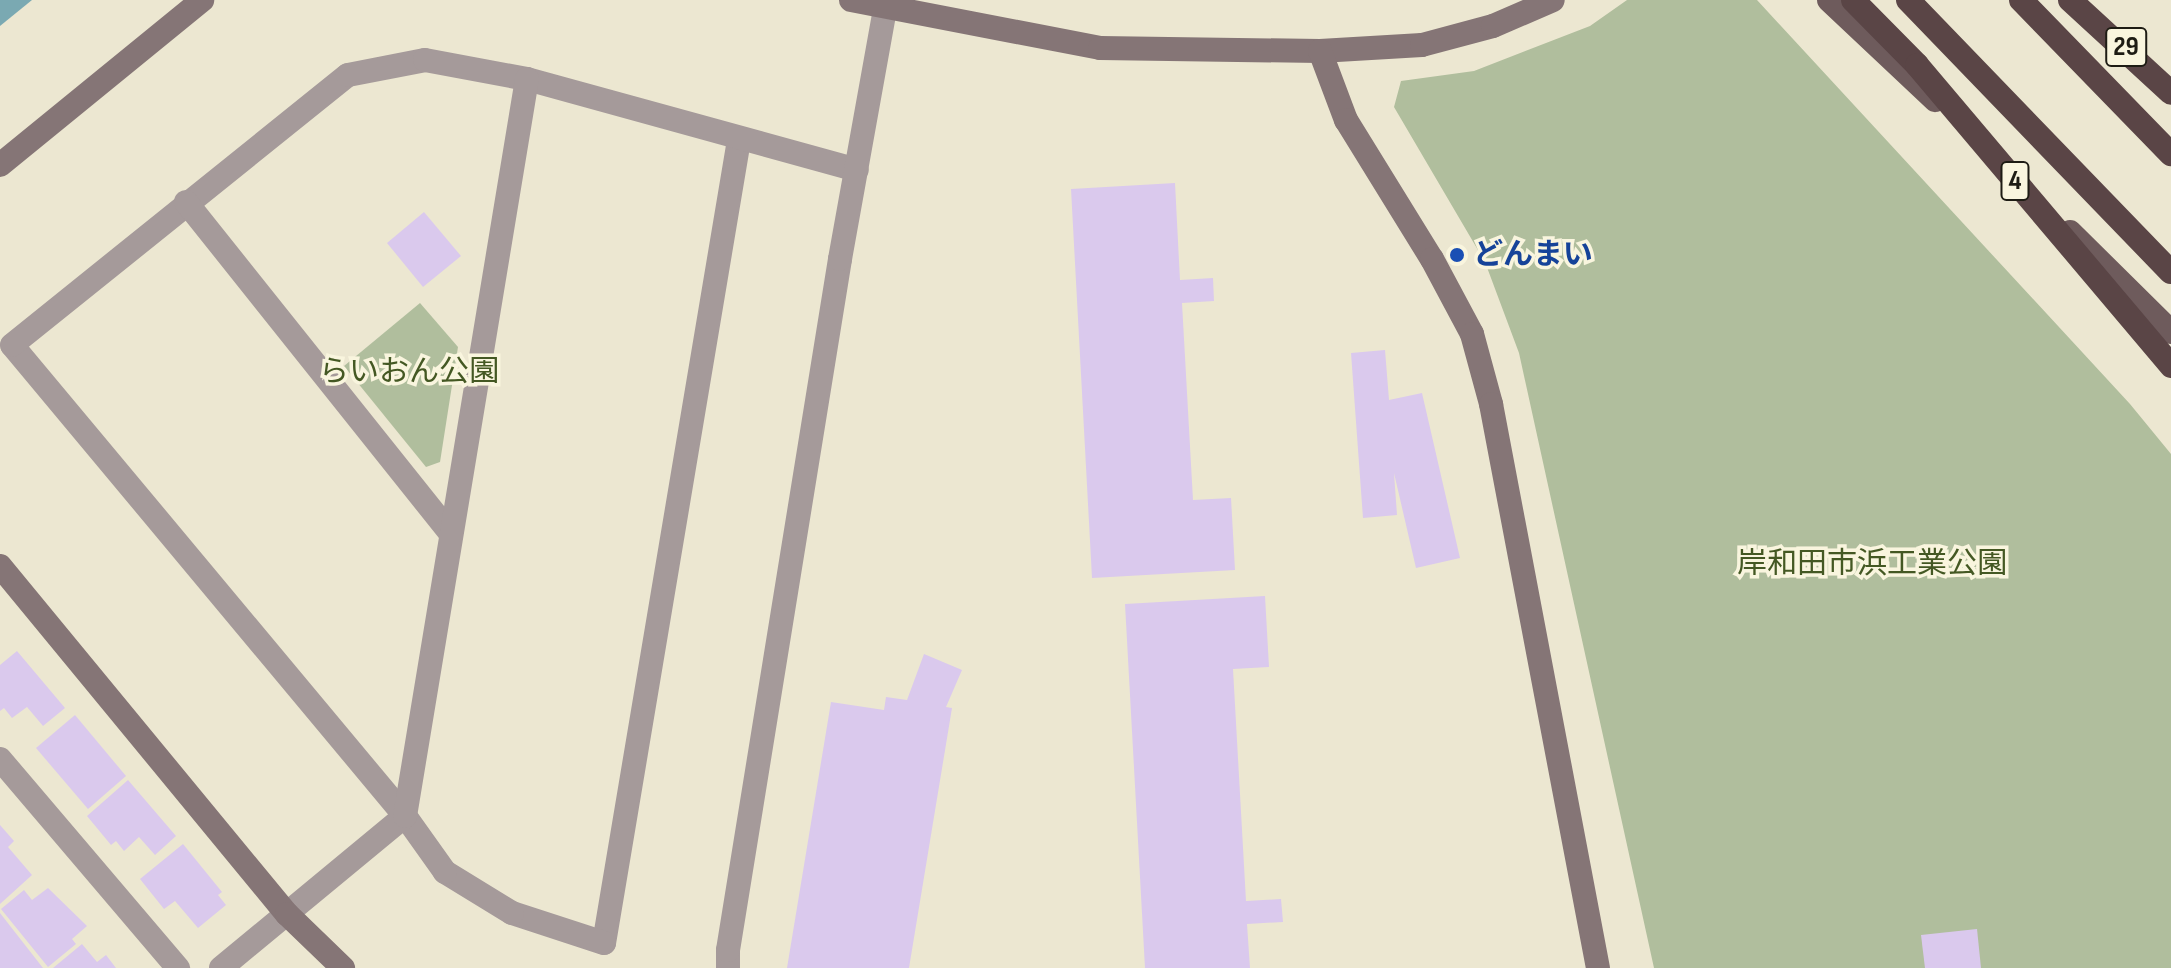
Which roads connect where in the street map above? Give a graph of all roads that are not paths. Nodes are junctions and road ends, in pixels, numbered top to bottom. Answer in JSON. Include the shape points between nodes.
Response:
{"nodes":[{"id":1,"x":202,"y":0,"type":"edge"},
{"id":2,"x":851,"y":0,"type":"edge"},
{"id":3,"x":1553,"y":0,"type":"edge"},
{"id":4,"x":1829,"y":0,"type":"edge"},
{"id":5,"x":1853,"y":0,"type":"edge"},
{"id":6,"x":1908,"y":0,"type":"edge"},
{"id":7,"x":2021,"y":0,"type":"edge"},
{"id":8,"x":2070,"y":0,"type":"edge"},
{"id":9,"x":2081,"y":0,"type":"edge"},
{"id":10,"x":885,"y":9,"type":"junction"},
{"id":11,"x":1320,"y":51,"type":"junction"},
{"id":12,"x":527,"y":79,"type":"junction"},
{"id":13,"x":2171,"y":94,"type":"edge"},
{"id":14,"x":739,"y":140,"type":"junction"},
{"id":15,"x":2171,"y":154,"type":"edge"},
{"id":16,"x":0,"y":165,"type":"edge"},
{"id":17,"x":857,"y":170,"type":"junction"},
{"id":18,"x":186,"y":202,"type":"junction"},
{"id":19,"x":2171,"y":272,"type":"edge"},
{"id":20,"x":2171,"y":332,"type":"edge"},
{"id":21,"x":2171,"y":366,"type":"edge"},
{"id":22,"x":450,"y":533,"type":"junction"},
{"id":23,"x":0,"y":566,"type":"edge"},
{"id":24,"x":0,"y":759,"type":"edge"},
{"id":25,"x":405,"y":816,"type":"junction"},
{"id":26,"x":287,"y":914,"type":"junction"},
{"id":27,"x":178,"y":968,"type":"edge"},
{"id":28,"x":221,"y":968,"type":"edge"},
{"id":29,"x":343,"y":968,"type":"edge"},
{"id":30,"x":728,"y":968,"type":"edge"},
{"id":31,"x":1598,"y":968,"type":"edge"}],
"edges":[{"from":1,"to":16,"type":"street"},
{"from":2,"to":10,"type":"street"},
{"from":3,"to":11,"type":"street","via":[[1493,26],[1422,45]]},
{"from":4,"to":20,"type":"main road"},
{"from":5,"to":21,"type":"highway","number":"4","bridge":true,"via":[[1917,65]]},
{"from":6,"to":19,"type":"highway","number":"4"},
{"from":7,"to":15,"type":"highway"},
{"from":8,"to":13,"type":"highway","bridge":true},
{"from":9,"to":13,"type":"main road","number":"29"},
{"from":10,"to":11,"type":"street","via":[[1100,48]]},
{"from":10,"to":17,"type":"street"},
{"from":11,"to":31,"type":"street","via":[[1346,120],[1472,334],[1491,404]]},
{"from":12,"to":14,"type":"street"},
{"from":12,"to":18,"type":"street","via":[[425,60],[348,75]]},
{"from":12,"to":22,"type":"street"},
{"from":14,"to":17,"type":"street"},
{"from":14,"to":25,"type":"street","via":[[604,943],[512,913],[445,872]]},
{"from":17,"to":30,"type":"street"},
{"from":18,"to":22,"type":"street"},
{"from":18,"to":25,"type":"street","via":[[12,345]]},
{"from":22,"to":25,"type":"street"},
{"from":23,"to":26,"type":"street"},
{"from":24,"to":27,"type":"street"},
{"from":25,"to":26,"type":"street"},
{"from":26,"to":28,"type":"street"},
{"from":26,"to":29,"type":"street"}]}
